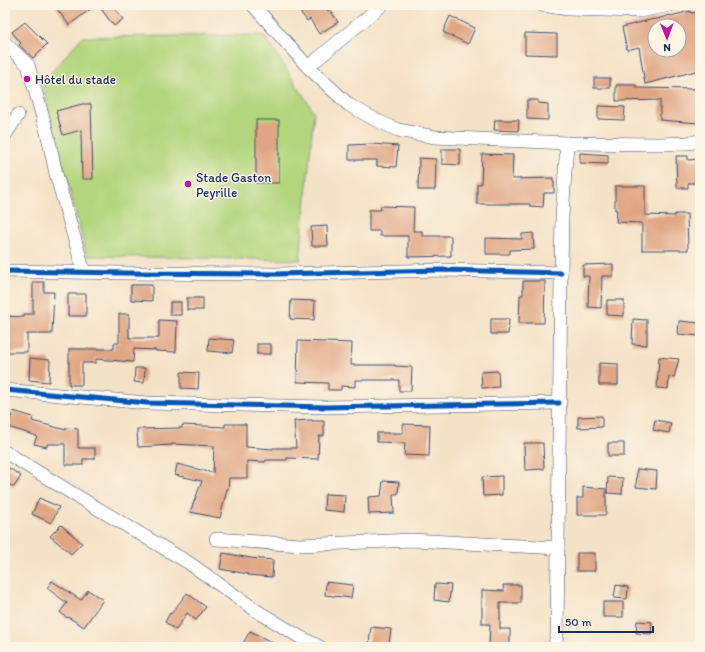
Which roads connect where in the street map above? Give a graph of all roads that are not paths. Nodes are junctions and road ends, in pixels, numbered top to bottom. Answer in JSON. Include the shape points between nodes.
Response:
{"nodes":[{"id":1,"x":253,"y":5,"type":"edge"},
{"id":2,"x":382,"y":5,"type":"edge"},
{"id":3,"x":542,"y":5,"type":"edge"},
{"id":4,"x":670,"y":5,"type":"edge"},
{"id":5,"x":5,"y":43,"type":"edge"},
{"id":6,"x":308,"y":67,"type":"junction"},
{"id":7,"x":18,"y":115,"type":"dead end"},
{"id":8,"x":5,"y":135,"type":"edge"},
{"id":9,"x":700,"y":141,"type":"edge"},
{"id":10,"x":567,"y":143,"type":"junction"},
{"id":11,"x":5,"y":272,"type":"edge"},
{"id":12,"x":84,"y":272,"type":"junction"},
{"id":13,"x":560,"y":273,"type":"junction"},
{"id":14,"x":5,"y":390,"type":"edge"},
{"id":15,"x":559,"y":403,"type":"junction"},
{"id":16,"x":5,"y":452,"type":"edge"},
{"id":17,"x":216,"y":539,"type":"dead end"},
{"id":18,"x":558,"y":548,"type":"junction"},
{"id":19,"x":320,"y":647,"type":"edge"},
{"id":20,"x":554,"y":647,"type":"edge"}],
"edges":[{"from":1,"to":6,"type":"street"},
{"from":2,"to":6,"type":"street"},
{"from":3,"to":4,"type":"street","via":[[568,9],[639,11]]},
{"from":5,"to":12,"type":"street","via":[[28,66]]},
{"from":6,"to":10,"type":"street","via":[[349,105],[398,130],[435,137]]},
{"from":7,"to":8,"type":"street"},
{"from":9,"to":10,"type":"street","via":[[660,144]]},
{"from":10,"to":13,"type":"street"},
{"from":11,"to":12,"type":"street"},
{"from":12,"to":13,"type":"street","via":[[277,274],[442,270]]},
{"from":13,"to":15,"type":"street"},
{"from":14,"to":15,"type":"street","via":[[154,403],[326,407]]},
{"from":15,"to":18,"type":"street"},
{"from":16,"to":19,"type":"street","via":[[189,563],[257,611]]},
{"from":17,"to":18,"type":"street","via":[[300,546],[412,540]]},
{"from":18,"to":20,"type":"street","via":[[557,636]]}]}
